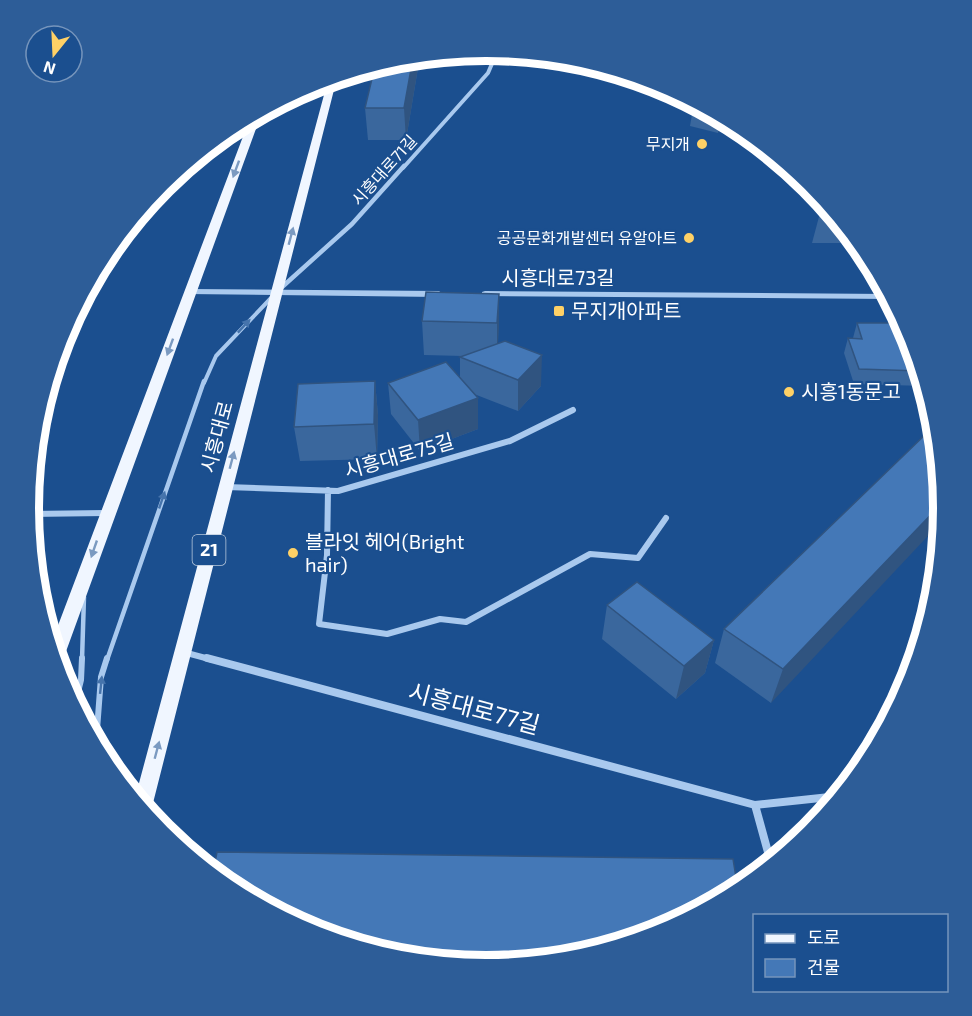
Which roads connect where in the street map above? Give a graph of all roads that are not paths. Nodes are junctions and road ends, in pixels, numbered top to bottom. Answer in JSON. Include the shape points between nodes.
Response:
{"nodes":[{"id":1,"x":493,"y":61,"type":"edge"},
{"id":2,"x":330,"y":89,"type":"edge"},
{"id":3,"x":251,"y":128,"type":"edge"},
{"id":4,"x":190,"y":292,"type":"junction"},
{"id":5,"x":276,"y":293,"type":"junction"},
{"id":6,"x":446,"y":294,"type":"edge"},
{"id":7,"x":470,"y":294,"type":"edge"},
{"id":8,"x":880,"y":297,"type":"edge"},
{"id":9,"x":573,"y":410,"type":"dead end"},
{"id":10,"x":225,"y":487,"type":"junction"},
{"id":11,"x":328,"y":490,"type":"junction"},
{"id":12,"x":107,"y":513,"type":"junction"},
{"id":13,"x":39,"y":514,"type":"edge"},
{"id":14,"x":666,"y":518,"type":"dead end"},
{"id":15,"x":85,"y":576,"type":"junction"},
{"id":16,"x":60,"y":643,"type":"edge"},
{"id":17,"x":183,"y":652,"type":"junction"},
{"id":18,"x":78,"y":691,"type":"edge"},
{"id":19,"x":97,"y":728,"type":"edge"},
{"id":20,"x":145,"y":797,"type":"edge"},
{"id":21,"x":827,"y":797,"type":"edge"},
{"id":22,"x":755,"y":805,"type":"junction"},
{"id":23,"x":769,"y":854,"type":"edge"}],
"edges":[{"from":1,"to":5,"type":"street","name":"시흥대로71길","via":[[488,73],[352,224]]},
{"from":5,"to":2,"type":"main road","name":"시흥대로","number":"21","one_way":true},
{"from":3,"to":4,"type":"main road","one_way":true},
{"from":4,"to":5,"type":"street"},
{"from":4,"to":12,"type":"main road","one_way":true},
{"from":5,"to":6,"type":"street"},
{"from":10,"to":5,"type":"main road","name":"시흥대로","number":"21","one_way":true},
{"from":19,"to":5,"type":"lane","one_way":true,"via":[[101,677],[203,384],[216,356]]},
{"from":7,"to":8,"type":"street","name":"시흥대로73길"},
{"from":9,"to":11,"type":"street","name":"시흥대로75길","via":[[510,441],[349,488]]},
{"from":10,"to":11,"type":"street","name":"시흥대로75길"},
{"from":10,"to":17,"type":"main road","name":"시흥대로","number":"21"},
{"from":11,"to":14,"type":"street","via":[[327,555],[319,624],[387,634],[440,619],[466,622],[590,554],[638,558]]},
{"from":12,"to":13,"type":"street"},
{"from":12,"to":15,"type":"main road","one_way":true},
{"from":15,"to":16,"type":"main road"},
{"from":15,"to":18,"type":"lane"},
{"from":20,"to":17,"type":"main road","name":"시흥대로","number":"21","one_way":true},
{"from":17,"to":22,"type":"street","name":"시흥대로77길"},
{"from":21,"to":22,"type":"street","name":"시흥대로77길"},
{"from":22,"to":23,"type":"street"}]}
